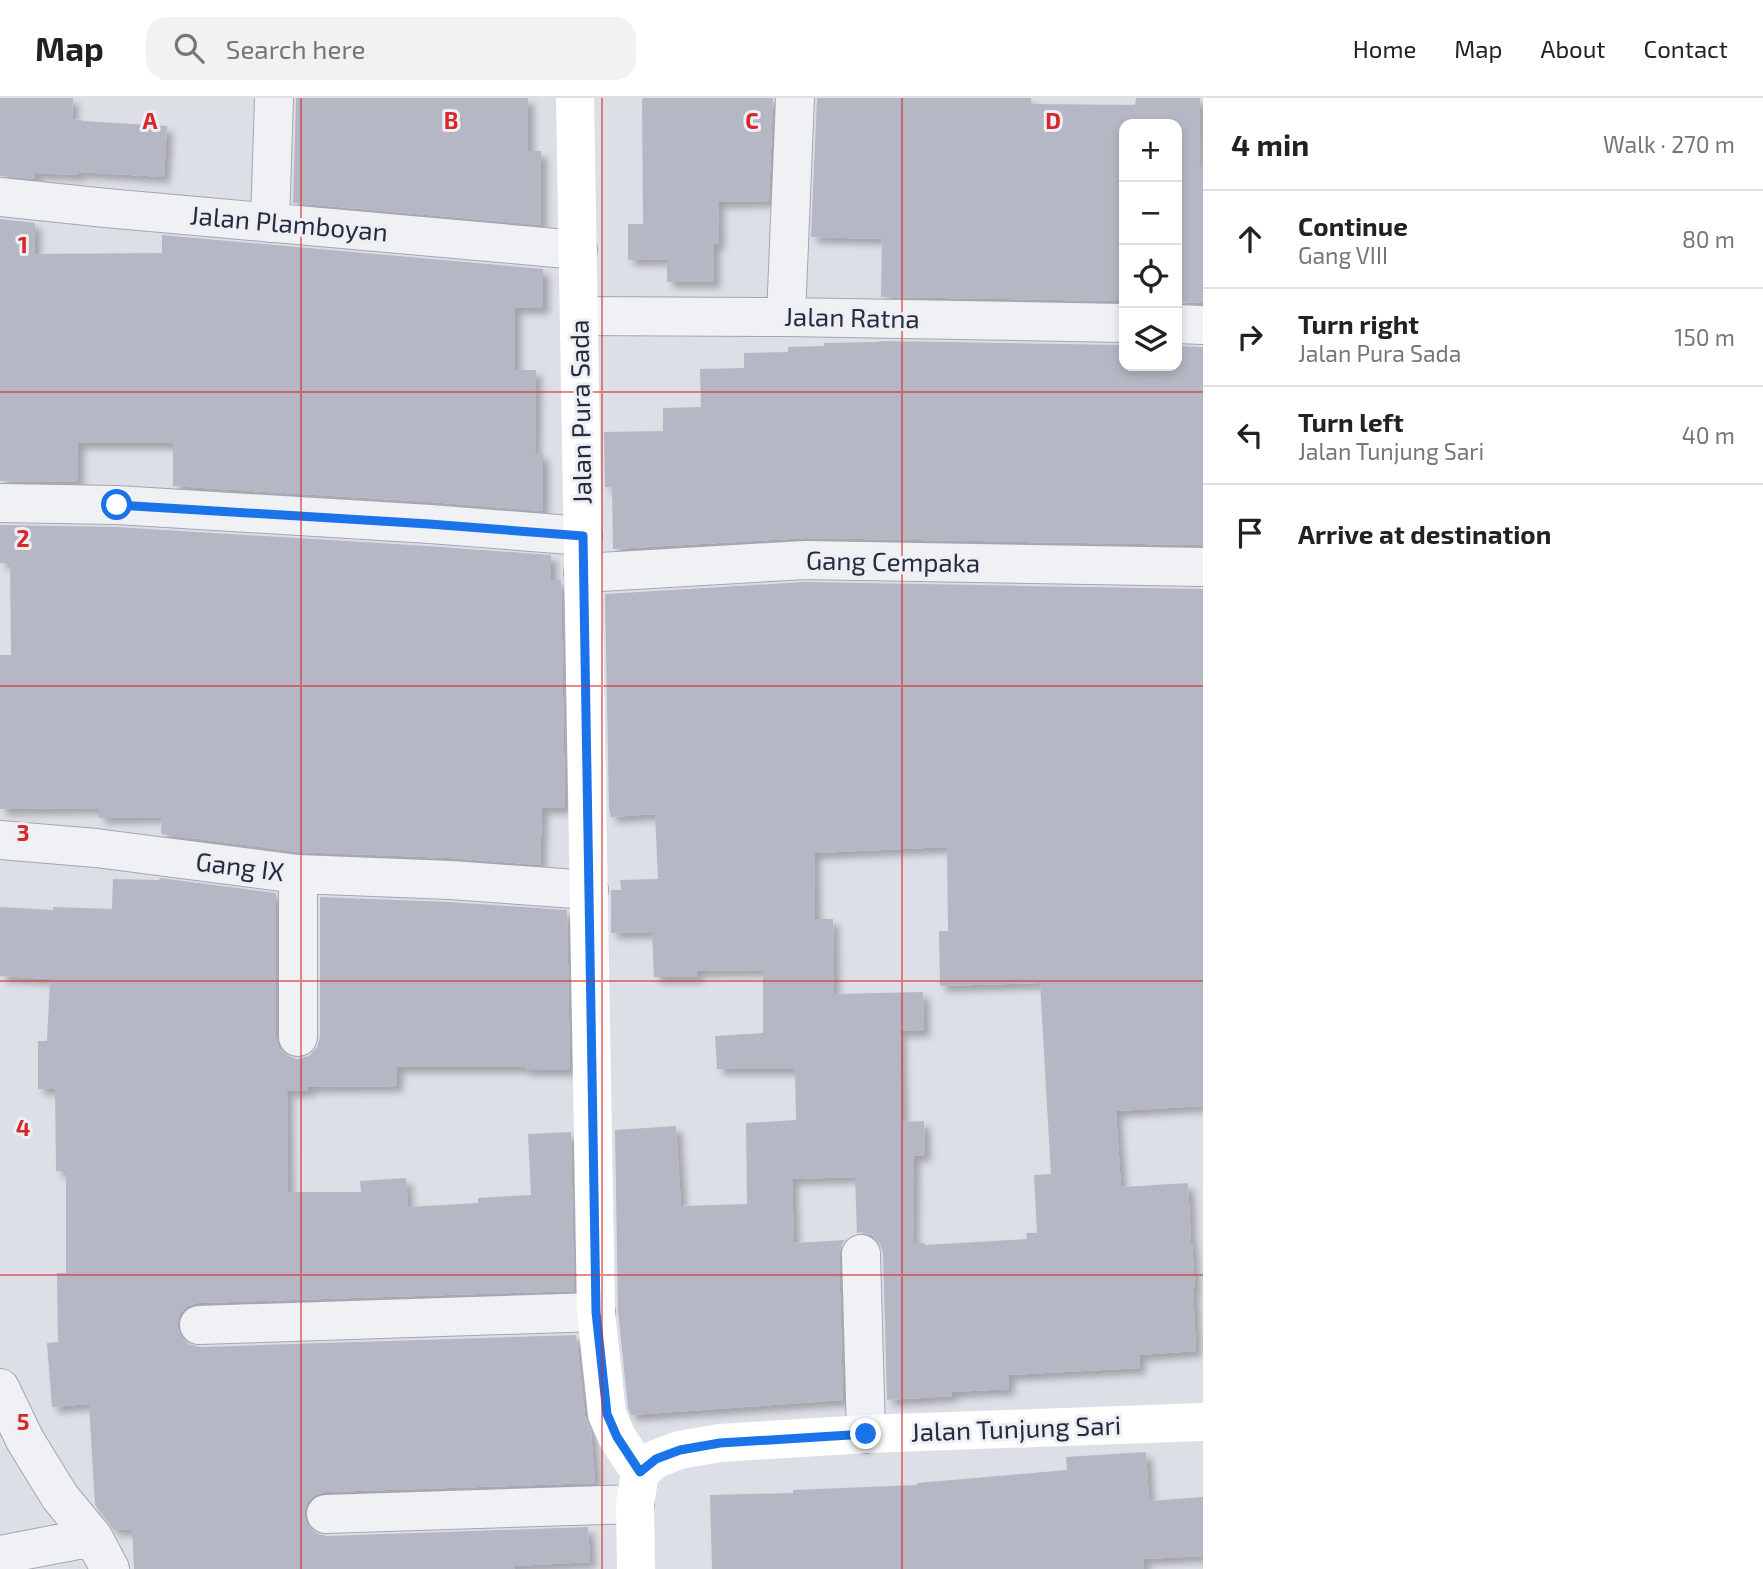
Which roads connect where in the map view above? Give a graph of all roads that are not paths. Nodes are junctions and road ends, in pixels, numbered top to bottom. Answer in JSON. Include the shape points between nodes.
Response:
{"nodes":[{"id":1,"x":274,"y":98,"type":"edge"},
{"id":2,"x":575,"y":98,"type":"edge"},
{"id":3,"x":795,"y":98,"type":"edge"},
{"id":4,"x":0,"y":197,"type":"edge"},
{"id":5,"x":270,"y":223,"type":"junction"},
{"id":6,"x":578,"y":250,"type":"junction"},
{"id":7,"x":580,"y":316,"type":"junction"},
{"id":8,"x":786,"y":317,"type":"junction"},
{"id":9,"x":1119,"y":323,"type":"edge"},
{"id":10,"x":1182,"y":324,"type":"edge"},
{"id":11,"x":1203,"y":325,"type":"edge"},
{"id":12,"x":0,"y":503,"type":"edge"},
{"id":13,"x":638,"y":547,"type":"dead end"},
{"id":14,"x":763,"y":550,"type":"dead end"},
{"id":15,"x":583,"y":554,"type":"junction"},
{"id":16,"x":1203,"y":567,"type":"edge"},
{"id":17,"x":0,"y":840,"type":"edge"},
{"id":18,"x":377,"y":863,"type":"dead end"},
{"id":19,"x":298,"y":874,"type":"junction"},
{"id":20,"x":575,"y":894,"type":"junction"},
{"id":21,"x":298,"y":1037,"type":"dead end"},
{"id":22,"x":861,"y":1254,"type":"dead end"},
{"id":23,"x":596,"y":1312,"type":"junction"},
{"id":24,"x":199,"y":1325,"type":"dead end"},
{"id":25,"x":0,"y":1388,"type":"edge"},
{"id":26,"x":1203,"y":1422,"type":"edge"},
{"id":27,"x":866,"y":1434,"type":"junction"},
{"id":28,"x":637,"y":1488,"type":"junction"},
{"id":29,"x":326,"y":1514,"type":"dead end"},
{"id":30,"x":102,"y":1553,"type":"edge"},
{"id":31,"x":0,"y":1555,"type":"edge"},
{"id":32,"x":636,"y":1569,"type":"edge"}],
"edges":[{"from":1,"to":5,"type":"street"},
{"from":2,"to":6,"type":"street","name":"Jalan Pura Sada"},
{"from":3,"to":8,"type":"street"},
{"from":4,"to":5,"type":"street","name":"Jalan Plamboyan"},
{"from":5,"to":6,"type":"street","name":"Jalan Plamboyan"},
{"from":6,"to":7,"type":"street","name":"Jalan Pura Sada"},
{"from":7,"to":8,"type":"street","name":"Jalan Ratna"},
{"from":7,"to":15,"type":"street","name":"Jalan Pura Sada"},
{"from":8,"to":9,"type":"street","name":"Jalan Ratna"},
{"from":10,"to":11,"type":"street"},
{"from":12,"to":15,"type":"street","name":"Gang Cempaka","via":[[117,505],[429,524]]},
{"from":13,"to":14,"type":"street"},
{"from":15,"to":16,"type":"street","name":"Gang Cempaka"},
{"from":15,"to":20,"type":"street","name":"Jalan Pura Sada"},
{"from":17,"to":19,"type":"street","name":"Gang IX"},
{"from":18,"to":20,"type":"street"},
{"from":19,"to":20,"type":"street","name":"Gang IX","via":[[450,880]]},
{"from":19,"to":21,"type":"street"},
{"from":20,"to":23,"type":"street","name":"Jalan Pura Sada"},
{"from":22,"to":27,"type":"street"},
{"from":23,"to":24,"type":"street"},
{"from":23,"to":28,"type":"street","name":"Jalan Pura Sada","via":[[607,1414]]},
{"from":25,"to":30,"type":"street","via":[[60,1497]]},
{"from":26,"to":27,"type":"street","name":"Jalan Tunjung Sari"},
{"from":27,"to":28,"type":"street","name":"Jalan Tunjung Sari","via":[[720,1443],[680,1450],[656,1459]]},
{"from":28,"to":29,"type":"street"},
{"from":28,"to":32,"type":"street"},
{"from":30,"to":31,"type":"street"}]}
